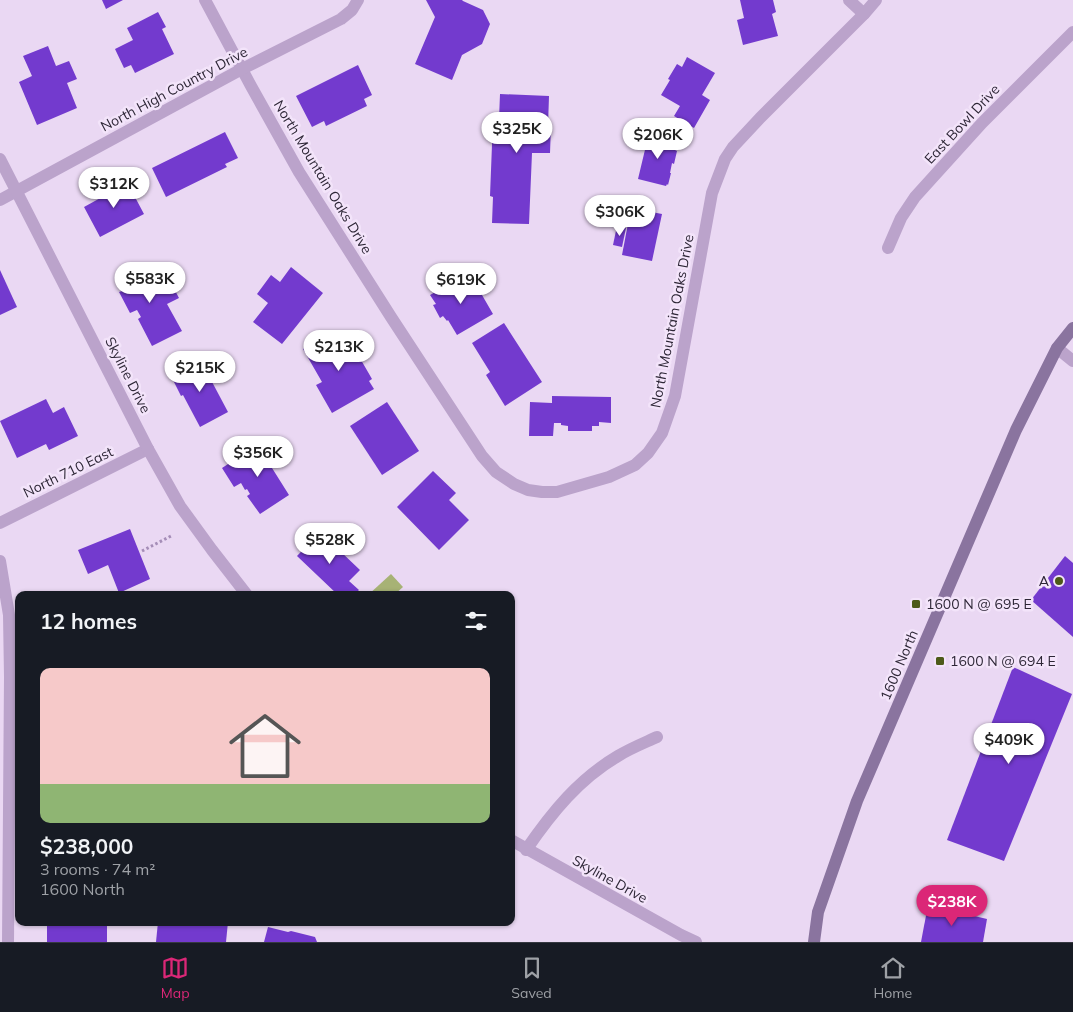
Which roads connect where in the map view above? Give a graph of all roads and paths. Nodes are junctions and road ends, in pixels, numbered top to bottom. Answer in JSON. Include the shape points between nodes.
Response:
{"nodes":[{"id":1,"x":205,"y":0,"type":"edge"},
{"id":2,"x":358,"y":0,"type":"edge"},
{"id":3,"x":849,"y":0,"type":"edge"},
{"id":4,"x":876,"y":0,"type":"edge"},
{"id":5,"x":864,"y":14,"type":"junction"},
{"id":6,"x":1073,"y":32,"type":"edge"},
{"id":7,"x":242,"y":69,"type":"junction"},
{"id":8,"x":0,"y":159,"type":"edge"},
{"id":9,"x":17,"y":191,"type":"junction"},
{"id":10,"x":0,"y":200,"type":"edge"},
{"id":11,"x":888,"y":248,"type":"dead end"},
{"id":12,"x":1073,"y":328,"type":"edge"},
{"id":13,"x":1057,"y":348,"type":"junction"},
{"id":14,"x":1073,"y":361,"type":"edge"},
{"id":15,"x":148,"y":449,"type":"junction"},
{"id":16,"x":0,"y":523,"type":"edge"},
{"id":17,"x":171,"y":536,"type":"dead end"},
{"id":18,"x":142,"y":551,"type":"dead end"},
{"id":19,"x":0,"y":560,"type":"edge"},
{"id":20,"x":244,"y":591,"type":"edge"},
{"id":21,"x":657,"y":737,"type":"dead end"},
{"id":22,"x":515,"y":843,"type":"edge"},
{"id":23,"x":526,"y":850,"type":"junction"},
{"id":24,"x":8,"y":942,"type":"edge"},
{"id":25,"x":696,"y":942,"type":"edge"},
{"id":26,"x":814,"y":942,"type":"edge"}],
"edges":[{"from":1,"to":7,"type":"street","name":"North Mountain Oaks Drive"},
{"from":2,"to":7,"type":"street","name":"North High Country Drive","via":[[341,19]]},
{"from":3,"to":5,"type":"street"},
{"from":4,"to":5,"type":"street","name":"North Mountain Oaks Drive"},
{"from":5,"to":7,"type":"street","name":"North Mountain Oaks Drive","via":[[760,118],[725,159],[712,193],[675,396],[662,433],[635,465],[558,492],[528,490],[514,484],[496,472],[482,456],[299,172]]},
{"from":6,"to":11,"type":"street","name":"East Bowl Drive","via":[[982,123],[915,197],[901,218]]},
{"from":7,"to":9,"type":"street","name":"North High Country Drive"},
{"from":8,"to":9,"type":"street","name":"Skyline Drive"},
{"from":9,"to":10,"type":"street","name":"North High Country Drive"},
{"from":9,"to":15,"type":"street","name":"Skyline Drive"},
{"from":12,"to":13,"type":"main road","name":"1600 North"},
{"from":13,"to":14,"type":"street"},
{"from":13,"to":26,"type":"main road","name":"1600 North","via":[[1016,430],[856,800],[818,912]]},
{"from":15,"to":16,"type":"street","name":"North 710 East"},
{"from":15,"to":20,"type":"street","name":"Skyline Drive","via":[[182,510]]},
{"from":17,"to":18,"type":"path"},
{"from":19,"to":24,"type":"street","via":[[9,614]]},
{"from":21,"to":23,"type":"street","via":[[619,755],[573,790],[543,824]]},
{"from":22,"to":23,"type":"street","name":"Skyline Drive"},
{"from":23,"to":25,"type":"street","name":"Skyline Drive"}]}
